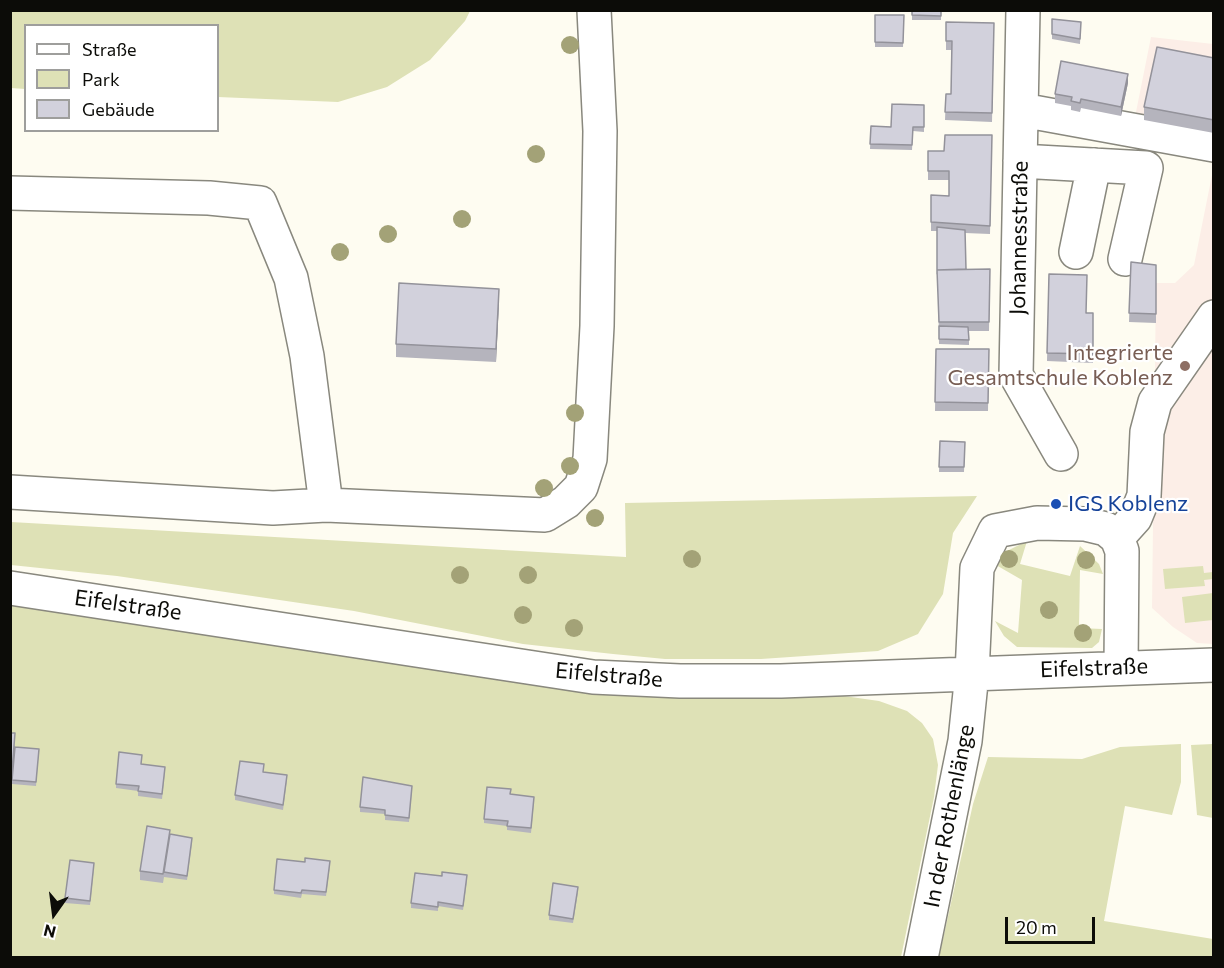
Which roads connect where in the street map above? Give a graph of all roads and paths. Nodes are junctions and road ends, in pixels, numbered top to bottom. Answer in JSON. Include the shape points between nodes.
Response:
{"nodes":[{"id":1,"x":594,"y":10,"type":"edge"},
{"id":2,"x":1023,"y":10,"type":"edge"},
{"id":3,"x":1022,"y":110,"type":"junction"},
{"id":4,"x":1214,"y":145,"type":"edge"},
{"id":5,"x":1020,"y":161,"type":"junction"},
{"id":6,"x":1094,"y":165,"type":"junction"},
{"id":7,"x":10,"y":193,"type":"edge"},
{"id":8,"x":1076,"y":252,"type":"dead end"},
{"id":9,"x":1125,"y":259,"type":"dead end"},
{"id":10,"x":1214,"y":317,"type":"edge"},
{"id":11,"x":1060,"y":454,"type":"dead end"},
{"id":12,"x":10,"y":492,"type":"edge"},
{"id":13,"x":326,"y":505,"type":"junction"},
{"id":14,"x":1118,"y":538,"type":"junction"},
{"id":15,"x":10,"y":588,"type":"edge"},
{"id":16,"x":1214,"y":665,"type":"edge"},
{"id":17,"x":1120,"y":667,"type":"junction"},
{"id":18,"x":972,"y":673,"type":"junction"},
{"id":19,"x":921,"y":957,"type":"edge"}],
"edges":[{"from":1,"to":13,"type":"street","via":[[600,131],[597,326],[590,459],[581,487],[545,515]]},
{"from":2,"to":3,"type":"street","name":"Johannesstraße"},
{"from":3,"to":4,"type":"street"},
{"from":3,"to":5,"type":"street","name":"Johannesstraße"},
{"from":5,"to":6,"type":"street"},
{"from":5,"to":11,"type":"street","name":"Johannesstraße","via":[[1017,375]]},
{"from":6,"to":8,"type":"street"},
{"from":6,"to":9,"type":"street","via":[[1146,168]]},
{"from":7,"to":13,"type":"street","via":[[260,203],[291,278],[307,356]]},
{"from":10,"to":14,"type":"street","via":[[1155,402],[1147,432],[1144,496],[1135,518]]},
{"from":12,"to":13,"type":"street","via":[[273,508]]},
{"from":14,"to":17,"type":"street","via":[[1122,551]]},
{"from":14,"to":18,"type":"street","name":"In der Rothenlänge","via":[[1106,529],[1084,524],[1037,523],[995,531],[977,568]]},
{"from":15,"to":18,"type":"street","name":"Eifelstraße","via":[[592,677],[781,681]]},
{"from":16,"to":17,"type":"street","name":"Eifelstraße"},
{"from":17,"to":18,"type":"street","name":"Eifelstraße"},
{"from":18,"to":19,"type":"street","name":"In der Rothenlänge","via":[[966,741]]}]}
